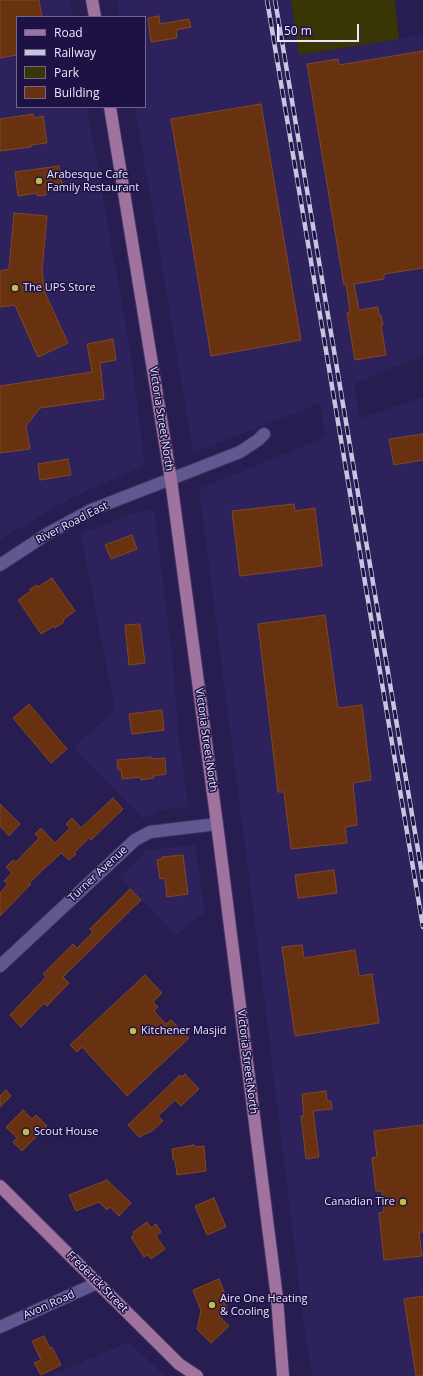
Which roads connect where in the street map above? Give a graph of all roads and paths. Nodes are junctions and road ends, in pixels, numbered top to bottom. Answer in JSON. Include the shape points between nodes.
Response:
{"nodes":[{"id":1,"x":92,"y":0,"type":"edge"},
{"id":2,"x":95,"y":16,"type":"edge"},
{"id":3,"x":110,"y":108,"type":"edge"},
{"id":4,"x":264,"y":434,"type":"dead end"},
{"id":5,"x":171,"y":480,"type":"junction"},
{"id":6,"x":0,"y":565,"type":"edge"},
{"id":7,"x":217,"y":824,"type":"junction"},
{"id":8,"x":0,"y":966,"type":"edge"},
{"id":9,"x":0,"y":1186,"type":"edge"},
{"id":10,"x":97,"y":1283,"type":"junction"},
{"id":11,"x":0,"y":1327,"type":"edge"},
{"id":12,"x":197,"y":1376,"type":"edge"},
{"id":13,"x":283,"y":1376,"type":"edge"}],
"edges":[{"from":1,"to":2,"type":"main road"},
{"from":3,"to":5,"type":"main road","name":"Victoria Street North"},
{"from":4,"to":5,"type":"street","name":"River Road East","via":[[240,452]]},
{"from":5,"to":6,"type":"street","name":"River Road East","via":[[86,513],[47,534]]},
{"from":5,"to":7,"type":"main road","name":"Victoria Street North"},
{"from":7,"to":8,"type":"street","name":"Turner Avenue","via":[[150,832],[135,840]]},
{"from":7,"to":13,"type":"main road","name":"Victoria Street North","via":[[277,1298]]},
{"from":9,"to":10,"type":"main road","name":"Frederick Street"},
{"from":10,"to":11,"type":"street","name":"Avon Road"},
{"from":10,"to":12,"type":"main road","name":"Frederick Street","via":[[180,1364]]}]}
